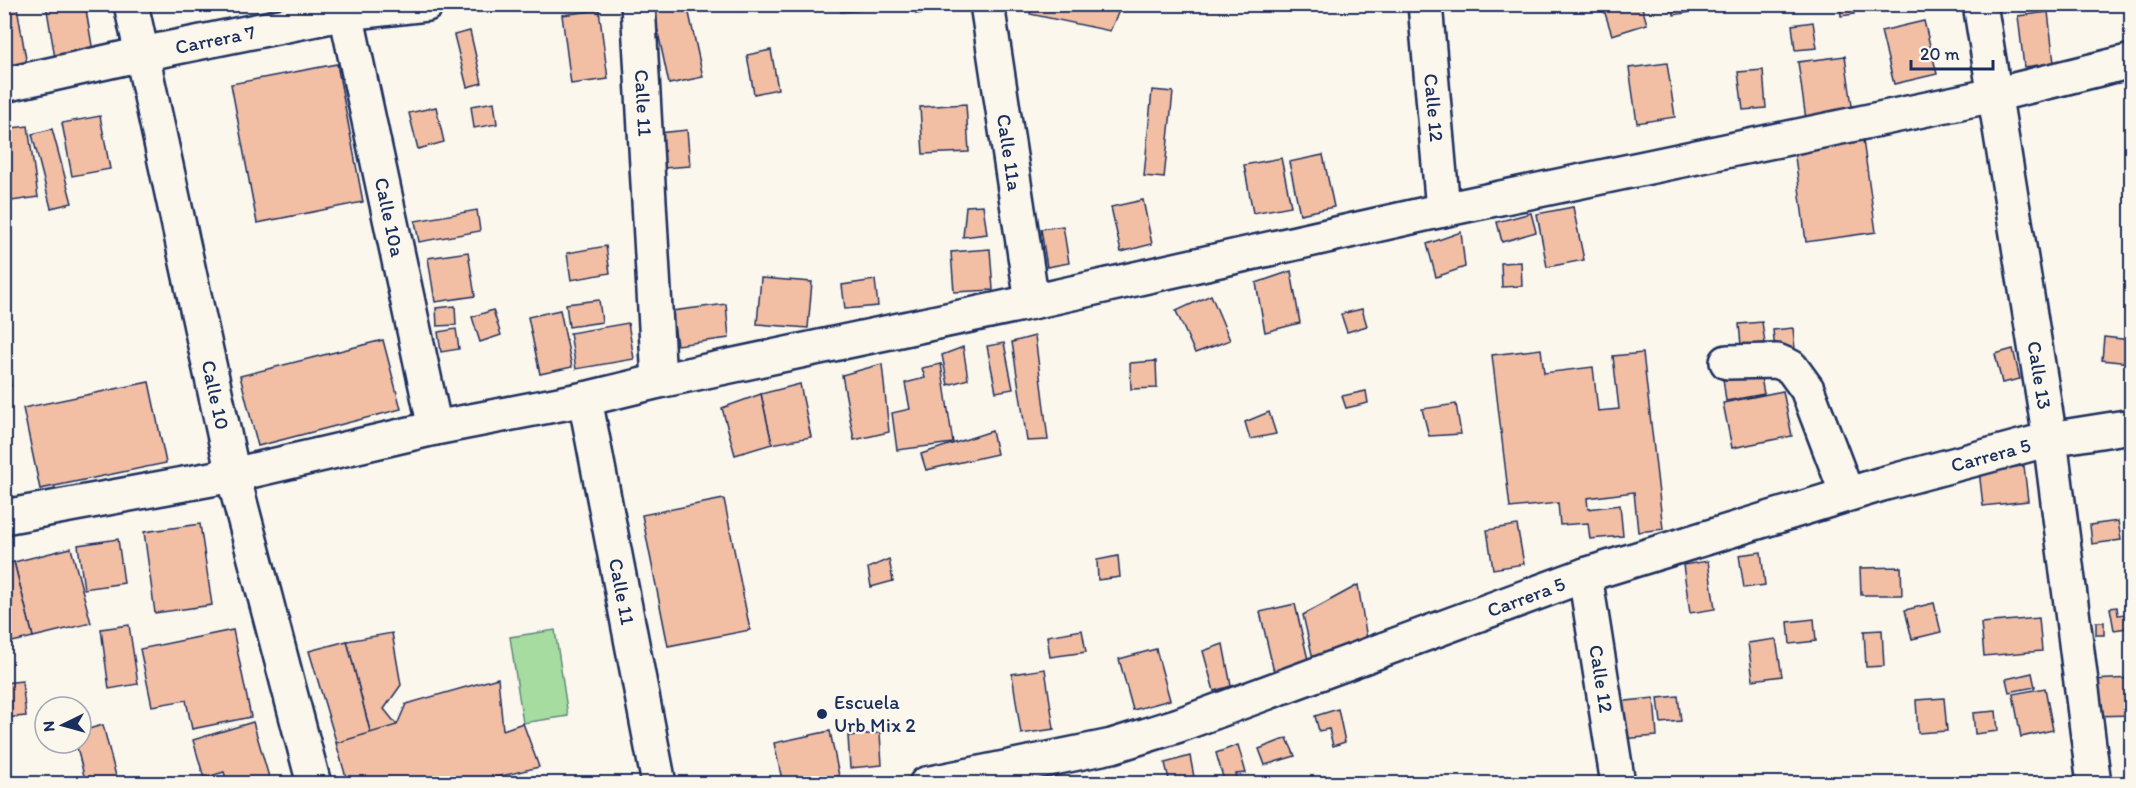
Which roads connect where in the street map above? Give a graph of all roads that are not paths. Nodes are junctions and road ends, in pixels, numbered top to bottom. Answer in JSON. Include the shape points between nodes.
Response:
{"nodes":[{"id":1,"x":131,"y":4,"type":"edge"},
{"id":2,"x":427,"y":4,"type":"edge"},
{"id":3,"x":638,"y":4,"type":"edge"},
{"id":4,"x":987,"y":4,"type":"edge"},
{"id":5,"x":1425,"y":4,"type":"edge"},
{"id":6,"x":1980,"y":4,"type":"edge"},
{"id":7,"x":345,"y":9,"type":"edge"},
{"id":8,"x":142,"y":54,"type":"junction"},
{"id":9,"x":2132,"y":61,"type":"edge"},
{"id":10,"x":4,"y":85,"type":"edge"},
{"id":11,"x":1994,"y":94,"type":"junction"},
{"id":12,"x":1443,"y":210,"type":"junction"},
{"id":13,"x":1032,"y":302,"type":"junction"},
{"id":14,"x":1727,"y":362,"type":"dead end"},
{"id":15,"x":659,"y":381,"type":"junction"},
{"id":16,"x":585,"y":399,"type":"junction"},
{"id":17,"x":2132,"y":426,"type":"edge"},
{"id":18,"x":435,"y":428,"type":"junction"},
{"id":19,"x":2050,"y":440,"type":"junction"},
{"id":20,"x":232,"y":475,"type":"junction"},
{"id":21,"x":1846,"y":495,"type":"junction"},
{"id":22,"x":4,"y":517,"type":"edge"},
{"id":23,"x":1586,"y":575,"type":"junction"},
{"id":24,"x":314,"y":783,"type":"edge"},
{"id":25,"x":659,"y":783,"type":"edge"},
{"id":26,"x":926,"y":783,"type":"edge"},
{"id":27,"x":1618,"y":783,"type":"edge"},
{"id":28,"x":2094,"y":783,"type":"edge"}],
"edges":[{"from":1,"to":8,"type":"street","name":"Calle 10"},
{"from":2,"to":7,"type":"street","name":"Carrera 7"},
{"from":3,"to":15,"type":"street","name":"Calle 11"},
{"from":4,"to":13,"type":"street","name":"Calle 11a"},
{"from":5,"to":12,"type":"street","name":"Calle 12"},
{"from":6,"to":11,"type":"street","name":"Calle 13"},
{"from":7,"to":8,"type":"street","name":"Carrera 7"},
{"from":7,"to":18,"type":"street","name":"Calle 10a"},
{"from":8,"to":10,"type":"street","name":"Carrera 7"},
{"from":8,"to":20,"type":"street","name":"Calle 10"},
{"from":9,"to":11,"type":"street"},
{"from":11,"to":12,"type":"street"},
{"from":11,"to":19,"type":"street","name":"Calle 13"},
{"from":12,"to":13,"type":"street"},
{"from":13,"to":15,"type":"street"},
{"from":14,"to":21,"type":"street","via":[[1777,361],[1791,368],[1807,388]]},
{"from":15,"to":16,"type":"street"},
{"from":16,"to":18,"type":"street"},
{"from":16,"to":25,"type":"street","name":"Calle 11"},
{"from":17,"to":19,"type":"street","name":"Carrera 5"},
{"from":18,"to":20,"type":"street"},
{"from":19,"to":21,"type":"street","name":"Carrera 5"},
{"from":19,"to":28,"type":"street","name":"Calle 13"},
{"from":20,"to":22,"type":"street"},
{"from":20,"to":24,"type":"street","name":"Calle 10"},
{"from":21,"to":23,"type":"street","name":"Carrera 5"},
{"from":23,"to":26,"type":"street","name":"Carrera 5","via":[[1179,725],[1112,746]]},
{"from":23,"to":27,"type":"street","name":"Calle 12"}]}
